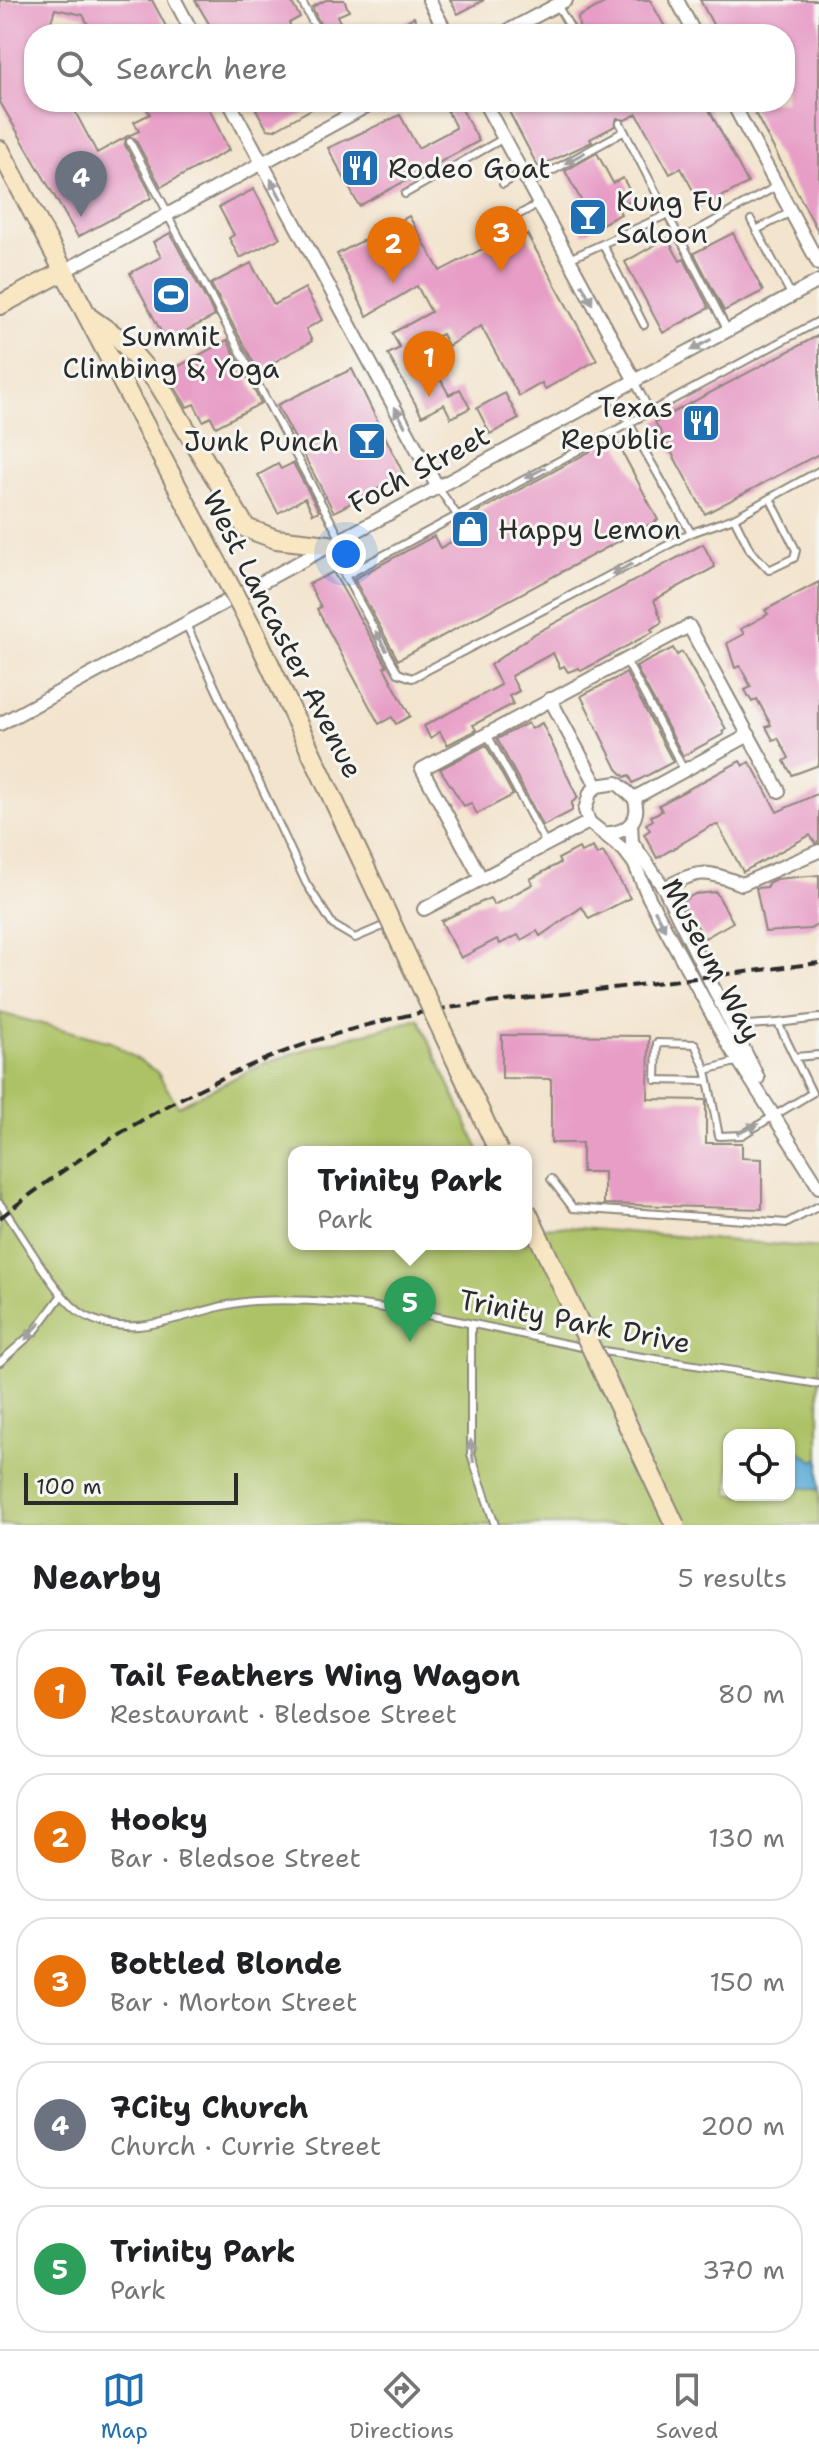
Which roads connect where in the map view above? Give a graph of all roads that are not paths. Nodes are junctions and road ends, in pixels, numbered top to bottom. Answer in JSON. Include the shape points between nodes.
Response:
{"nodes":[{"id":1,"x":175,"y":0,"type":"edge"},
{"id":2,"x":301,"y":0,"type":"edge"},
{"id":3,"x":429,"y":0,"type":"edge"},
{"id":4,"x":677,"y":0,"type":"edge"},
{"id":5,"x":559,"y":2,"type":"edge"},
{"id":6,"x":188,"y":24,"type":"edge"},
{"id":7,"x":314,"y":24,"type":"edge"},
{"id":8,"x":442,"y":24,"type":"edge"},
{"id":9,"x":520,"y":24,"type":"edge"},
{"id":10,"x":569,"y":24,"type":"edge"},
{"id":11,"x":690,"y":24,"type":"edge"},
{"id":12,"x":234,"y":112,"type":"edge"},
{"id":13,"x":348,"y":112,"type":"edge"},
{"id":14,"x":490,"y":112,"type":"edge"},
{"id":15,"x":737,"y":112,"type":"edge"},
{"id":16,"x":620,"y":123,"type":"dead end"},
{"id":17,"x":623,"y":132,"type":"junction"},
{"id":18,"x":504,"y":138,"type":"junction"},
{"id":19,"x":130,"y":142,"type":"dead end"},
{"id":20,"x":0,"y":150,"type":"edge"},
{"id":21,"x":261,"y":162,"type":"junction"},
{"id":22,"x":525,"y":179,"type":"junction"},
{"id":23,"x":503,"y":184,"type":"dead end"},
{"id":24,"x":777,"y":186,"type":"junction"},
{"id":25,"x":405,"y":194,"type":"dead end"},
{"id":26,"x":539,"y":203,"type":"junction"},
{"id":27,"x":791,"y":212,"type":"junction"},
{"id":28,"x":167,"y":214,"type":"junction"},
{"id":29,"x":520,"y":214,"type":"dead end"},
{"id":30,"x":666,"y":215,"type":"junction"},
{"id":31,"x":751,"y":220,"type":"dead end"},
{"id":32,"x":756,"y":230,"type":"junction"},
{"id":33,"x":680,"y":240,"type":"junction"},
{"id":34,"x":603,"y":245,"type":"junction"},
{"id":35,"x":569,"y":259,"type":"junction"},
{"id":36,"x":819,"y":264,"type":"edge"},
{"id":37,"x":64,"y":271,"type":"junction"},
{"id":38,"x":819,"y":281,"type":"edge"},
{"id":39,"x":792,"y":296,"type":"junction"},
{"id":40,"x":0,"y":305,"type":"edge"},
{"id":41,"x":88,"y":317,"type":"junction"},
{"id":42,"x":819,"y":321,"type":"edge"},
{"id":43,"x":644,"y":325,"type":"dead end"},
{"id":44,"x":728,"y":331,"type":"junction"},
{"id":45,"x":635,"y":381,"type":"junction"},
{"id":46,"x":612,"y":393,"type":"junction"},
{"id":47,"x":650,"y":411,"type":"junction"},
{"id":48,"x":628,"y":423,"type":"junction"},
{"id":49,"x":819,"y":471,"type":"edge"},
{"id":50,"x":437,"y":486,"type":"junction"},
{"id":51,"x":770,"y":498,"type":"junction"},
{"id":52,"x":457,"y":515,"type":"junction"},
{"id":53,"x":734,"y":518,"type":"junction"},
{"id":54,"x":691,"y":533,"type":"junction"},
{"id":55,"x":334,"y":542,"type":"junction"},
{"id":56,"x":345,"y":576,"type":"junction"},
{"id":57,"x":185,"y":622,"type":"junction"},
{"id":58,"x":626,"y":660,"type":"junction"},
{"id":59,"x":550,"y":699,"type":"junction"},
{"id":60,"x":0,"y":724,"type":"edge"},
{"id":61,"x":487,"y":734,"type":"junction"},
{"id":62,"x":749,"y":735,"type":"junction"},
{"id":63,"x":684,"y":770,"type":"junction"},
{"id":64,"x":597,"y":786,"type":"junction"},
{"id":65,"x":779,"y":791,"type":"dead end"},
{"id":66,"x":634,"y":798,"type":"junction"},
{"id":67,"x":589,"y":822,"type":"junction"},
{"id":68,"x":631,"y":823,"type":"junction"},
{"id":69,"x":603,"y":833,"type":"junction"},
{"id":70,"x":546,"y":844,"type":"junction"},
{"id":71,"x":819,"y":851,"type":"edge"},
{"id":72,"x":481,"y":878,"type":"junction"},
{"id":73,"x":664,"y":888,"type":"junction"},
{"id":74,"x":424,"y":909,"type":"dead end"},
{"id":75,"x":391,"y":922,"type":"junction"},
{"id":76,"x":819,"y":1018,"type":"edge"},
{"id":77,"x":778,"y":1023,"type":"junction"},
{"id":78,"x":733,"y":1026,"type":"junction"},
{"id":79,"x":819,"y":1055,"type":"edge"},
{"id":80,"x":795,"y":1057,"type":"junction"},
{"id":81,"x":739,"y":1061,"type":"junction"},
{"id":82,"x":706,"y":1070,"type":"junction"},
{"id":83,"x":708,"y":1081,"type":"junction"},
{"id":84,"x":816,"y":1093,"type":"edge"},
{"id":85,"x":774,"y":1113,"type":"junction"},
{"id":86,"x":496,"y":1146,"type":"edge"},
{"id":87,"x":551,"y":1179,"type":"dead end"},
{"id":88,"x":819,"y":1187,"type":"edge"},
{"id":89,"x":0,"y":1204,"type":"edge"},
{"id":90,"x":819,"y":1206,"type":"edge"},
{"id":91,"x":532,"y":1223,"type":"edge"},
{"id":92,"x":61,"y":1296,"type":"junction"},
{"id":93,"x":471,"y":1325,"type":"junction"},
{"id":94,"x":0,"y":1362,"type":"edge"},
{"id":95,"x":819,"y":1384,"type":"edge"},
{"id":96,"x":495,"y":1525,"type":"edge"},
{"id":97,"x":675,"y":1525,"type":"edge"}],
"edges":[{"from":1,"to":6,"type":"street"},
{"from":2,"to":7,"type":"lane"},
{"from":3,"to":8,"type":"street"},
{"from":4,"to":11,"type":"street"},
{"from":5,"to":9,"type":"street"},
{"from":5,"to":10,"type":"lane"},
{"from":12,"to":21,"type":"street"},
{"from":13,"to":21,"type":"street"},
{"from":14,"to":18,"type":"street"},
{"from":15,"to":24,"type":"street"},
{"from":16,"to":17,"type":"lane"},
{"from":17,"to":22,"type":"lane","one_way":true},
{"from":17,"to":30,"type":"lane"},
{"from":18,"to":22,"type":"street"},
{"from":18,"to":25,"type":"lane"},
{"from":19,"to":28,"type":"lane"},
{"from":20,"to":37,"type":"main road","name":"West Lancaster Avenue"},
{"from":21,"to":28,"type":"street"},
{"from":50,"to":21,"type":"street","one_way":true},
{"from":22,"to":23,"type":"lane"},
{"from":22,"to":26,"type":"street"},
{"from":24,"to":27,"type":"street"},
{"from":24,"to":33,"type":"lane"},
{"from":26,"to":29,"type":"lane"},
{"from":26,"to":35,"type":"street"},
{"from":27,"to":32,"type":"lane"},
{"from":27,"to":36,"type":"street"},
{"from":28,"to":37,"type":"street"},
{"from":28,"to":55,"type":"lane"},
{"from":30,"to":33,"type":"lane"},
{"from":30,"to":34,"type":"lane"},
{"from":31,"to":32,"type":"lane"},
{"from":32,"to":39,"type":"lane"},
{"from":33,"to":44,"type":"lane"},
{"from":34,"to":35,"type":"lane"},
{"from":34,"to":43,"type":"lane"},
{"from":35,"to":45,"type":"street","one_way":true},
{"from":37,"to":40,"type":"main road"},
{"from":37,"to":41,"type":"main road","name":"West Lancaster Avenue"},
{"from":38,"to":39,"type":"street","name":"Foch Street"},
{"from":39,"to":44,"type":"street","name":"Foch Street"},
{"from":41,"to":55,"type":"main road","via":[[120,339],[158,383],[246,528],[276,539]]},
{"from":41,"to":75,"type":"main road","name":"West Lancaster Avenue","bridge":true,"via":[[254,631]]},
{"from":42,"to":47,"type":"lane"},
{"from":44,"to":45,"type":"street","name":"Foch Street","one_way":true},
{"from":45,"to":46,"type":"street","name":"Foch Street"},
{"from":45,"to":47,"type":"lane"},
{"from":46,"to":48,"type":"lane"},
{"from":46,"to":50,"type":"street","name":"Foch Street"},
{"from":47,"to":48,"type":"lane"},
{"from":48,"to":52,"type":"lane","one_way":true},
{"from":48,"to":54,"type":"lane"},
{"from":49,"to":51,"type":"lane"},
{"from":50,"to":52,"type":"lane"},
{"from":50,"to":55,"type":"street","name":"Foch Street"},
{"from":51,"to":53,"type":"lane"},
{"from":51,"to":53,"type":"lane","via":[[796,550],[784,564],[769,570],[762,565]]},
{"from":52,"to":56,"type":"lane"},
{"from":53,"to":54,"type":"lane"},
{"from":54,"to":56,"type":"lane","one_way":true,"via":[[412,678],[398,673]]},
{"from":55,"to":56,"type":"lane"},
{"from":55,"to":57,"type":"street","name":"Foch Street"},
{"from":57,"to":60,"type":"street","name":"Foch Street"},
{"from":57,"to":75,"type":"lane","via":[[306,883],[333,925],[355,938]]},
{"from":58,"to":59,"type":"street"},
{"from":58,"to":62,"type":"street","via":[[689,626]]},
{"from":58,"to":63,"type":"lane"},
{"from":59,"to":61,"type":"street"},
{"from":59,"to":64,"type":"street"},
{"from":61,"to":70,"type":"lane"},
{"from":61,"to":72,"type":"street","via":[[422,769]]},
{"from":62,"to":63,"type":"street"},
{"from":62,"to":65,"type":"street"},
{"from":63,"to":66,"type":"street"},
{"from":64,"to":66,"type":"street","via":[[617,783]]},
{"from":64,"to":67,"type":"street","via":[[586,801]]},
{"from":66,"to":68,"type":"street"},
{"from":67,"to":69,"type":"street"},
{"from":67,"to":70,"type":"street"},
{"from":68,"to":69,"type":"street","via":[[621,832]]},
{"from":68,"to":73,"type":"street","name":"Museum Way","via":[[632,842]]},
{"from":69,"to":81,"type":"street","name":"Museum Way","one_way":true,"via":[[634,863]]},
{"from":70,"to":72,"type":"street"},
{"from":71,"to":73,"type":"street","via":[[742,884],[709,871],[694,872]]},
{"from":72,"to":74,"type":"street"},
{"from":73,"to":78,"type":"street","name":"Museum Way"},
{"from":75,"to":86,"type":"main road","name":"West Lancaster Avenue","bridge":true},
{"from":76,"to":77,"type":"lane"},
{"from":77,"to":78,"type":"lane"},
{"from":77,"to":80,"type":"lane"},
{"from":78,"to":85,"type":"street","name":"Museum Way"},
{"from":79,"to":80,"type":"lane"},
{"from":80,"to":84,"type":"lane"},
{"from":81,"to":82,"type":"lane"},
{"from":81,"to":85,"type":"street","name":"Museum Way"},
{"from":82,"to":83,"type":"lane"},
{"from":82,"to":83,"type":"lane","via":[[695,1044],[657,1043],[656,1080]]},
{"from":83,"to":85,"type":"lane","one_way":true,"via":[[719,1136],[742,1135]]},
{"from":84,"to":85,"type":"lane"},
{"from":85,"to":88,"type":"street","name":"Museum Way"},
{"from":87,"to":90,"type":"lane","via":[[573,1208],[787,1223]]},
{"from":89,"to":92,"type":"lane","name":"Trinity Park Drive"},
{"from":91,"to":97,"type":"main road","bridge":true},
{"from":92,"to":93,"type":"lane","name":"Trinity Park Drive","via":[[83,1315],[111,1326],[139,1328],[211,1307],[255,1301],[332,1301],[408,1310]]},
{"from":92,"to":94,"type":"lane","one_way":true,"via":[[35,1331]]},
{"from":93,"to":95,"type":"lane","name":"Trinity Park Drive","via":[[633,1358]]},
{"from":96,"to":93,"type":"lane","one_way":true,"via":[[471,1454]]}]}
